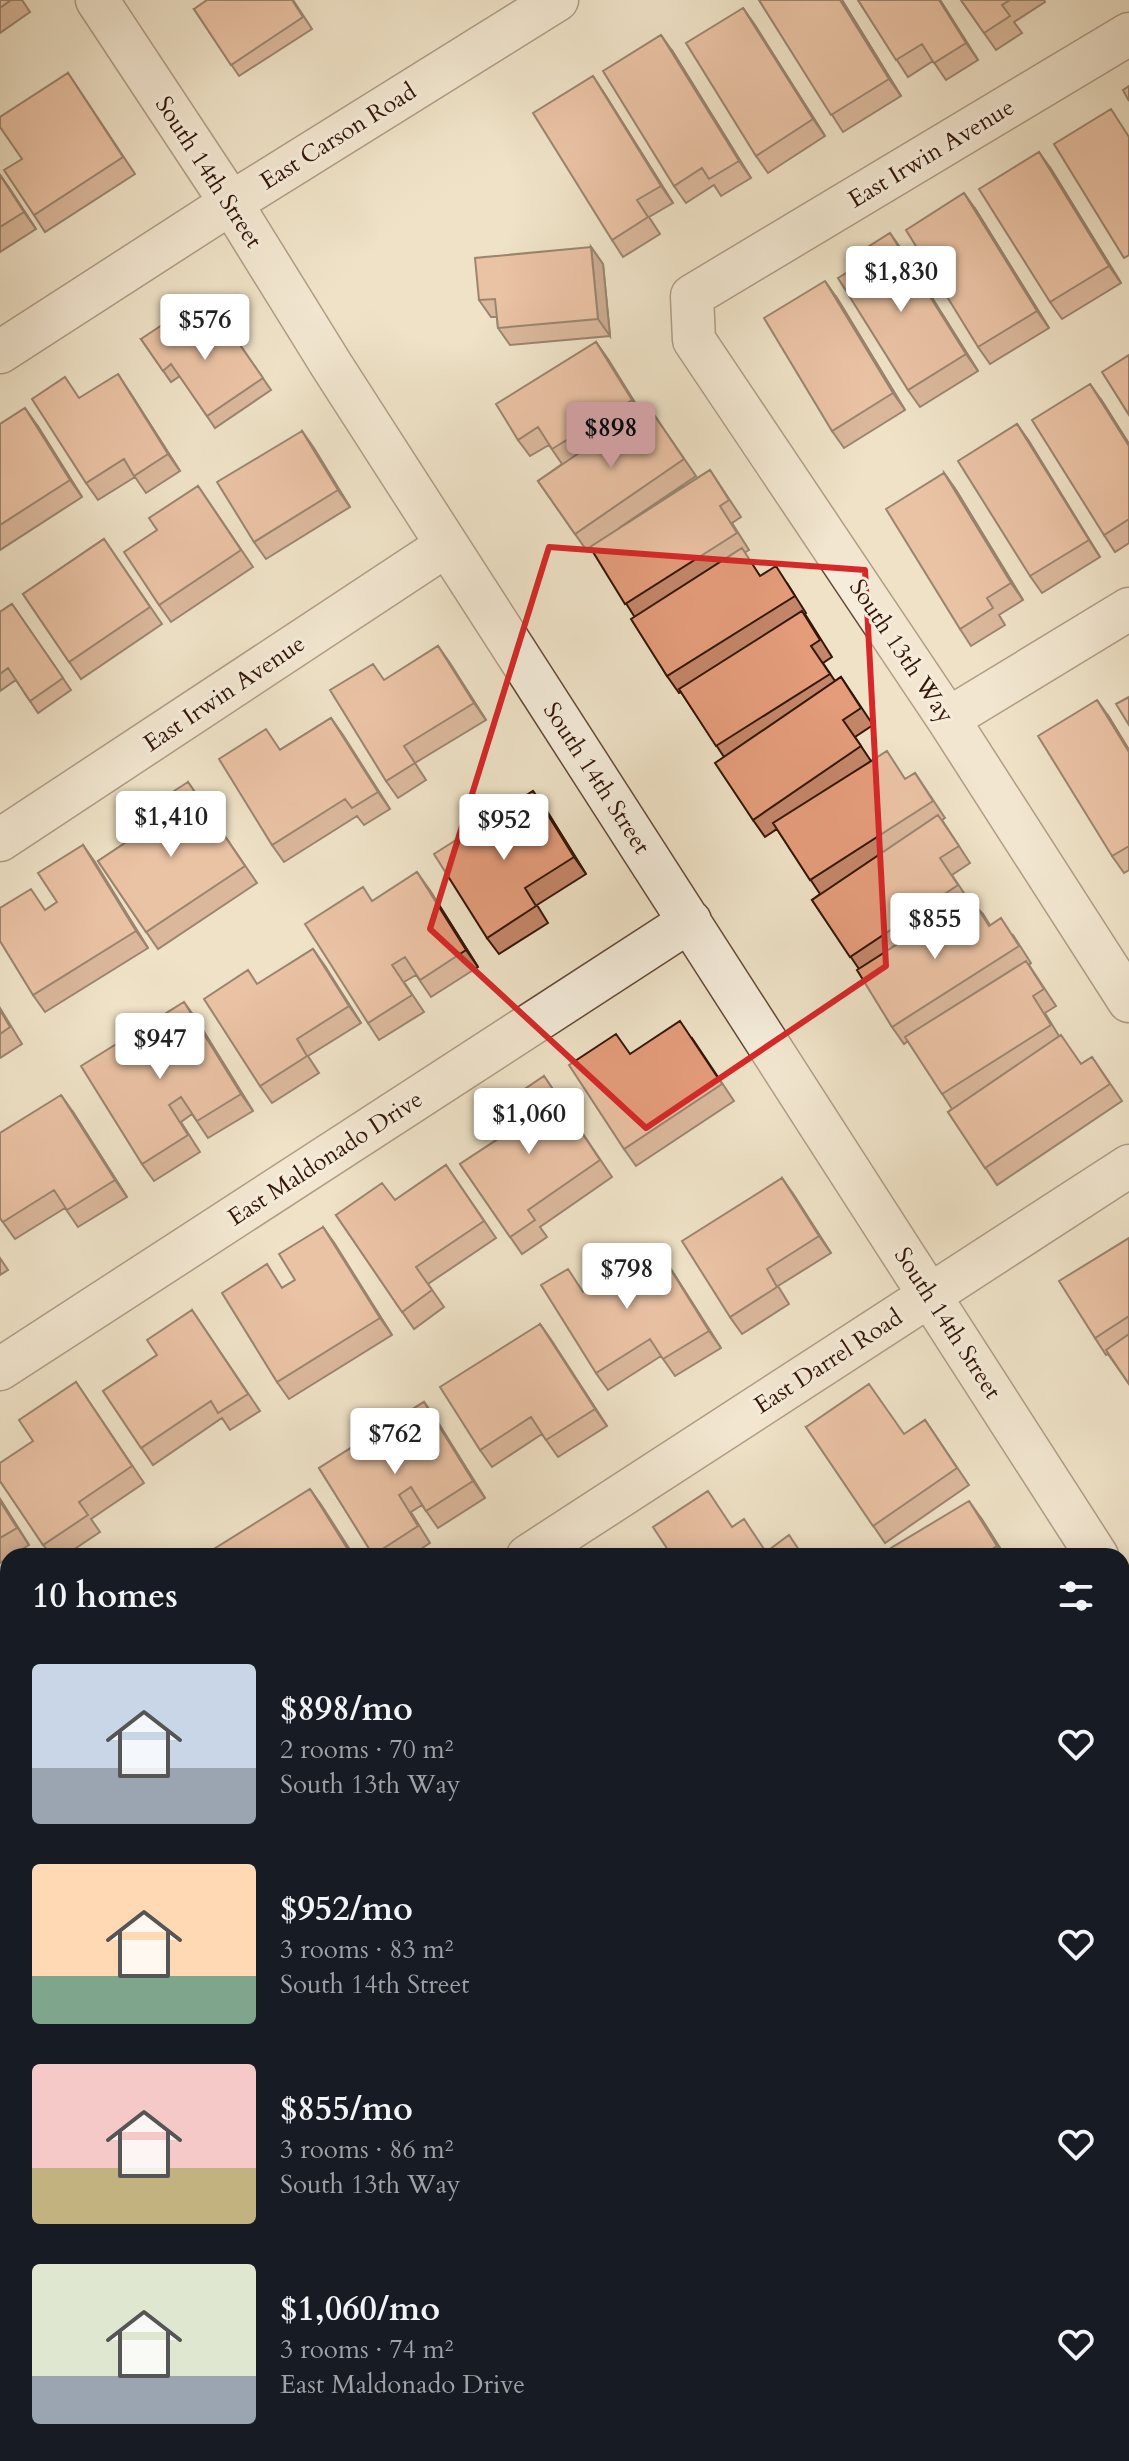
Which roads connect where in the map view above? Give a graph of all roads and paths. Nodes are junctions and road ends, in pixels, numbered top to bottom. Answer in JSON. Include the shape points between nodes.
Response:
{"nodes":[{"id":1,"x":97,"y":0,"type":"edge"},
{"id":2,"x":557,"y":0,"type":"edge"},
{"id":3,"x":1129,"y":34,"type":"edge"},
{"id":4,"x":231,"y":203,"type":"junction"},
{"id":5,"x":692,"y":296,"type":"joint"},
{"id":6,"x":0,"y":352,"type":"edge"},
{"id":7,"x":447,"y":545,"type":"junction"},
{"id":8,"x":1129,"y":609,"type":"edge"},
{"id":9,"x":948,"y":719,"type":"junction"},
{"id":10,"x":0,"y":840,"type":"edge"},
{"id":11,"x":690,"y":921,"type":"junction"},
{"id":12,"x":1129,"y":1001,"type":"edge"},
{"id":13,"x":1129,"y":1166,"type":"edge"},
{"id":14,"x":931,"y":1294,"type":"junction"},
{"id":15,"x":0,"y":1369,"type":"edge"},
{"id":16,"x":550,"y":1548,"type":"edge"},
{"id":17,"x":1092,"y":1548,"type":"edge"}],
"edges":[{"from":1,"to":4,"type":"street","name":"South 14th Street"},
{"from":2,"to":4,"type":"street","name":"East Carson Road"},
{"from":3,"to":5,"type":"street","name":"East Irwin Avenue"},
{"from":4,"to":6,"type":"street","name":"East Carson Road"},
{"from":4,"to":7,"type":"street","name":"South 14th Street"},
{"from":5,"to":9,"type":"street","name":"South 13th Way","via":[[694,340]]},
{"from":7,"to":10,"type":"street","name":"East Irwin Avenue"},
{"from":7,"to":11,"type":"street","name":"South 14th Street"},
{"from":8,"to":9,"type":"street"},
{"from":9,"to":12,"type":"street","name":"South 13th Way"},
{"from":11,"to":14,"type":"street","name":"South 14th Street"},
{"from":11,"to":15,"type":"street","name":"East Maldonado Drive"},
{"from":13,"to":14,"type":"street","name":"East Darrel Road"},
{"from":14,"to":16,"type":"street","name":"East Darrel Road"},
{"from":14,"to":17,"type":"street","name":"South 14th Street"}]}
